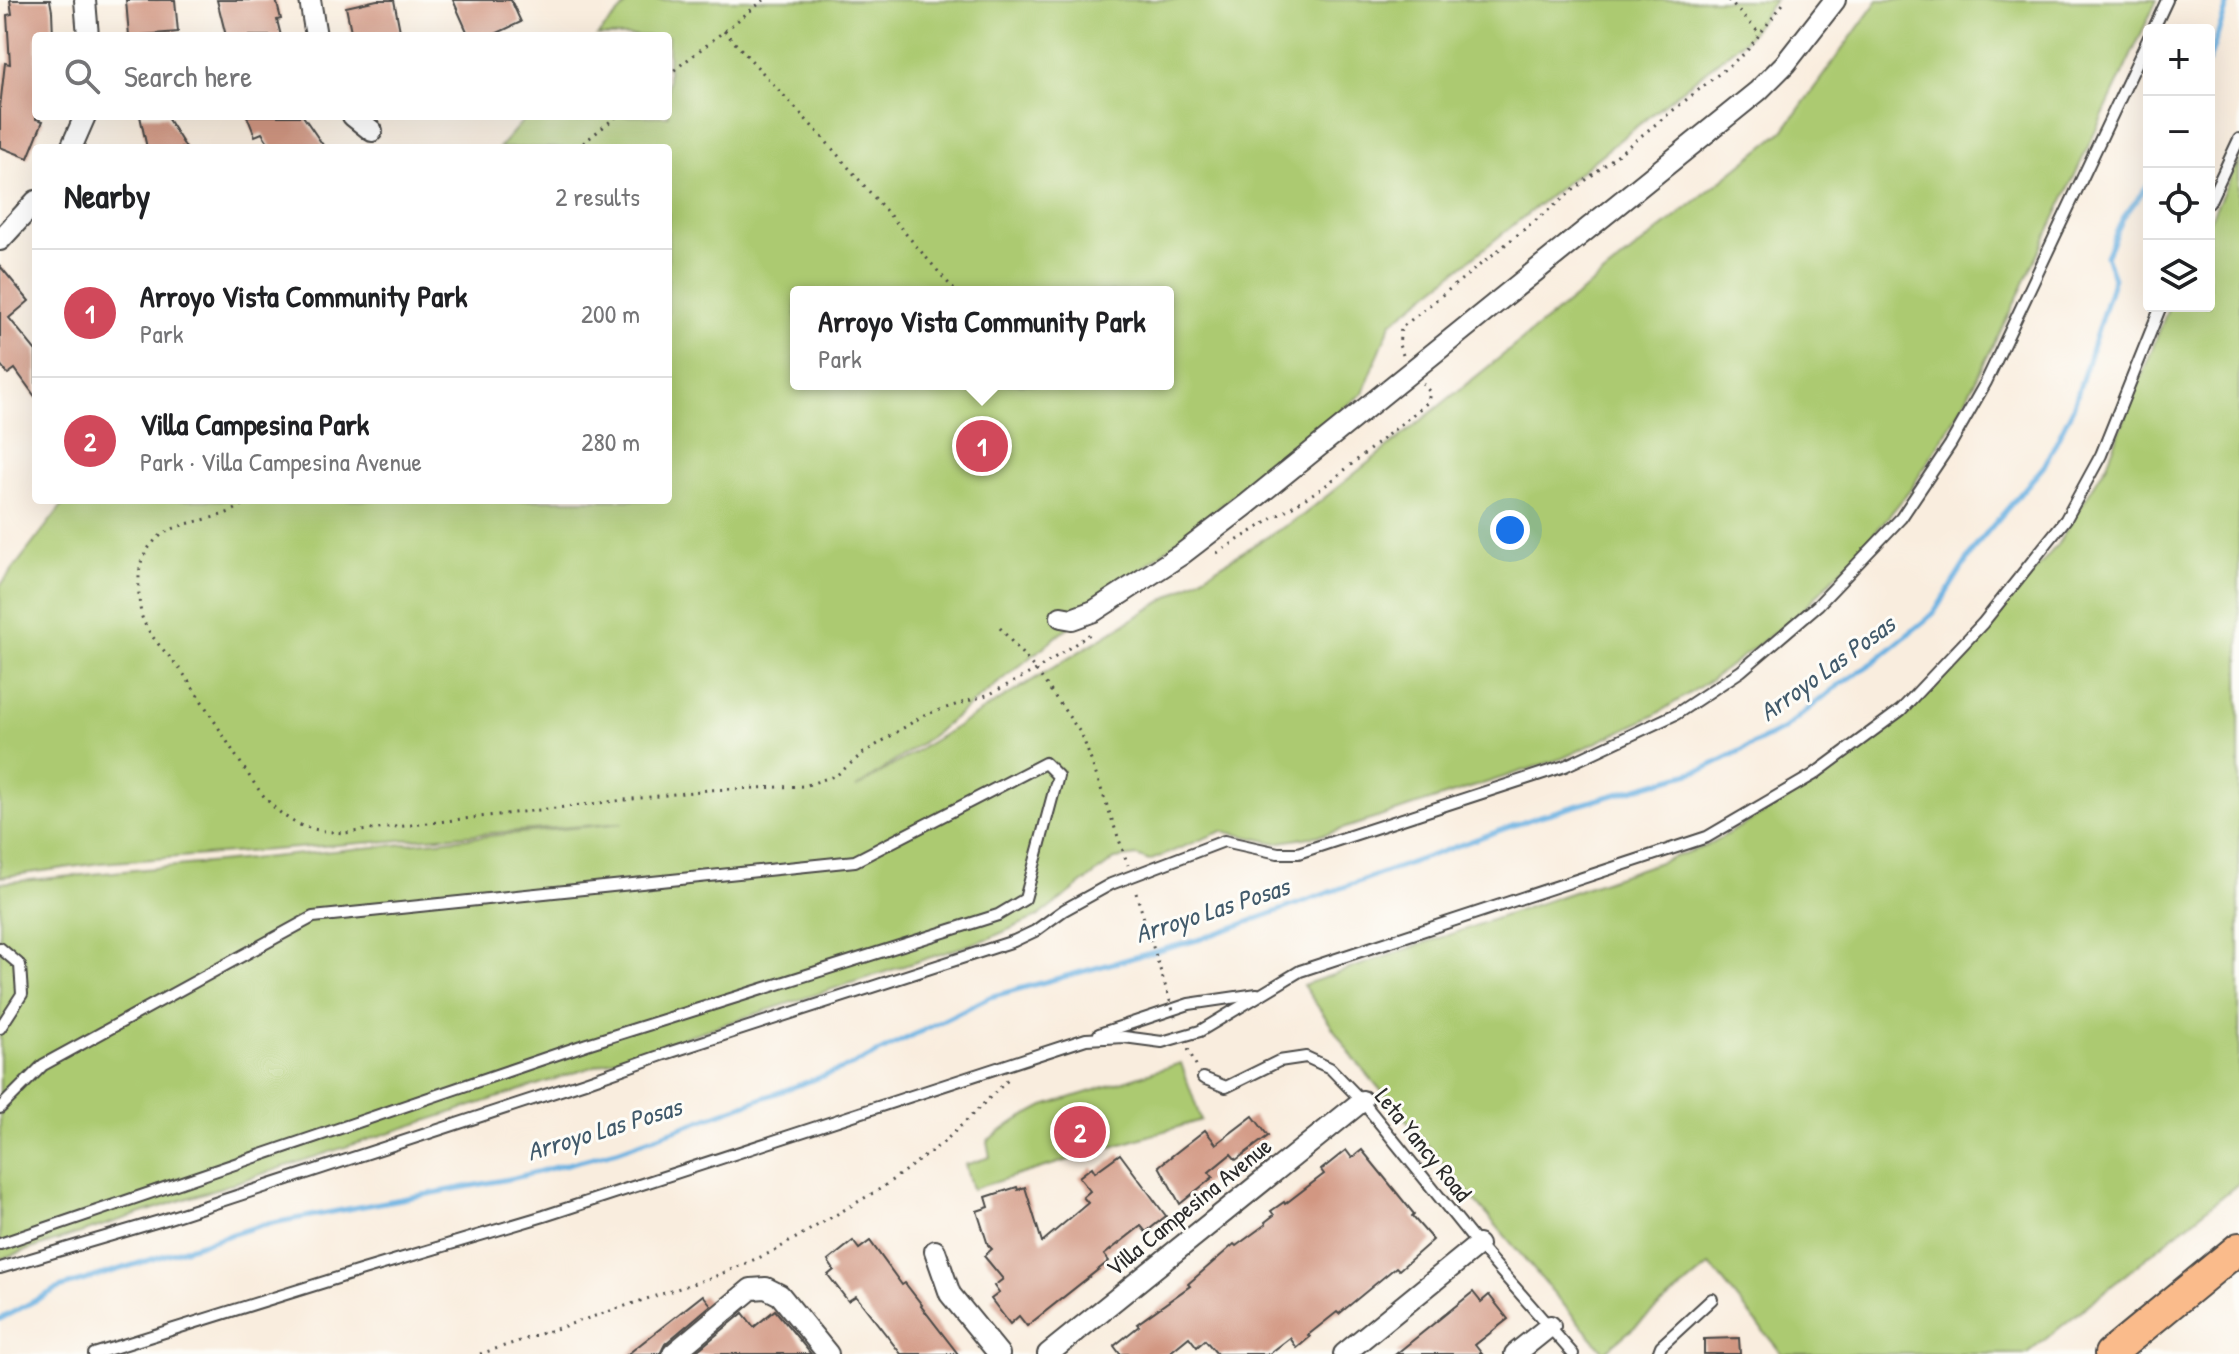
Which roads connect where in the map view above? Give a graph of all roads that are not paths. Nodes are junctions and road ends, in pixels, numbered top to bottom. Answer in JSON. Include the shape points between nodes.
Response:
{"nodes":[{"id":1,"x":85,"y":0,"type":"edge"},
{"id":2,"x":310,"y":0,"type":"edge"},
{"id":3,"x":1835,"y":0,"type":"edge"},
{"id":4,"x":2167,"y":0,"type":"edge"},
{"id":5,"x":2156,"y":24,"type":"edge"},
{"id":6,"x":88,"y":32,"type":"edge"},
{"id":7,"x":315,"y":32,"type":"edge"},
{"id":8,"x":2143,"y":50,"type":"edge"},
{"id":9,"x":83,"y":120,"type":"edge"},
{"id":10,"x":358,"y":120,"type":"edge"},
{"id":11,"x":372,"y":131,"type":"dead end"},
{"id":12,"x":2239,"y":139,"type":"edge"},
{"id":13,"x":73,"y":144,"type":"edge"},
{"id":14,"x":2215,"y":190,"type":"edge"},
{"id":15,"x":32,"y":205,"type":"edge"},
{"id":16,"x":0,"y":240,"type":"edge"},
{"id":17,"x":2159,"y":312,"type":"edge"},
{"id":18,"x":1061,"y":617,"type":"dead end"},
{"id":19,"x":0,"y":948,"type":"edge"},
{"id":20,"x":1262,"y":993,"type":"junction"},
{"id":21,"x":0,"y":1028,"type":"edge"},
{"id":22,"x":1086,"y":1039,"type":"junction"},
{"id":23,"x":1203,"y":1078,"type":"dead end"},
{"id":24,"x":1362,"y":1101,"type":"junction"},
{"id":25,"x":0,"y":1108,"type":"edge"},
{"id":26,"x":0,"y":1244,"type":"edge"},
{"id":27,"x":1478,"y":1245,"type":"junction"},
{"id":28,"x":2239,"y":1248,"type":"edge"},
{"id":29,"x":935,"y":1251,"type":"dead end"},
{"id":30,"x":0,"y":1268,"type":"edge"},
{"id":31,"x":1712,"y":1299,"type":"dead end"},
{"id":32,"x":1550,"y":1326,"type":"junction"},
{"id":33,"x":94,"y":1354,"type":"edge"},
{"id":34,"x":673,"y":1354,"type":"edge"},
{"id":35,"x":828,"y":1354,"type":"edge"},
{"id":36,"x":999,"y":1354,"type":"edge"},
{"id":37,"x":1048,"y":1354,"type":"edge"},
{"id":38,"x":1344,"y":1354,"type":"edge"},
{"id":39,"x":1515,"y":1354,"type":"edge"},
{"id":40,"x":1573,"y":1354,"type":"edge"},
{"id":41,"x":1658,"y":1354,"type":"edge"},
{"id":42,"x":2110,"y":1354,"type":"edge"}],
"edges":[{"from":1,"to":6,"type":"street"},
{"from":2,"to":7,"type":"street"},
{"from":3,"to":18,"type":"street","via":[[1758,91],[1246,505],[1094,611]]},
{"from":4,"to":5,"type":"lane"},
{"from":8,"to":30,"type":"lane","via":[[1986,382],[1901,518],[1818,605],[1741,671],[1676,714],[1565,766],[1298,853],[1224,841],[1111,884],[1014,941],[163,1220]]},
{"from":9,"to":13,"type":"street"},
{"from":10,"to":11,"type":"street"},
{"from":12,"to":14,"type":"lane"},
{"from":15,"to":16,"type":"street"},
{"from":17,"to":20,"type":"lane","via":[[2101,455],[2066,519],[1983,623],[1901,710],[1813,775],[1707,837],[1300,971]]},
{"from":19,"to":21,"type":"lane","via":[[20,965],[22,994]]},
{"from":20,"to":22,"type":"lane","via":[[1189,1004]]},
{"from":20,"to":22,"type":"lane","via":[[1182,1037],[1162,1042]]},
{"from":22,"to":33,"type":"lane","via":[[544,1216]]},
{"from":23,"to":24,"type":"lane","name":"Leta Yancy Road","via":[[1226,1087],[1279,1061],[1306,1057],[1330,1068]]},
{"from":24,"to":27,"type":"lane","name":"Leta Yancy Road"},
{"from":24,"to":37,"type":"street","name":"Villa Campesina Avenue"},
{"from":25,"to":26,"type":"lane","via":[[43,1065],[313,917],[855,861],[1045,763],[1058,776],[1025,899],[998,915],[587,1044]]},
{"from":27,"to":32,"type":"lane","name":"Leta Yancy Road"},
{"from":27,"to":38,"type":"street"},
{"from":28,"to":42,"type":"main road"},
{"from":29,"to":36,"type":"street","via":[[950,1294]]},
{"from":31,"to":41,"type":"lane"},
{"from":32,"to":39,"type":"street"},
{"from":32,"to":40,"type":"lane","name":"Leta Yancy Road"},
{"from":34,"to":35,"type":"street","via":[[751,1289],[766,1288],[780,1295]]}]}
